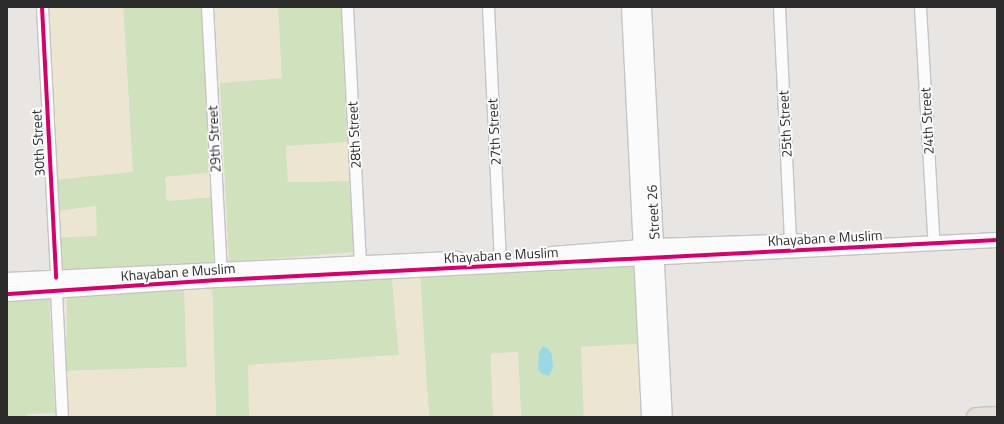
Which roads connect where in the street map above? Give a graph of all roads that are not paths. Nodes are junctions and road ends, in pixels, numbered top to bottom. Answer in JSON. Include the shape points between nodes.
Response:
{"nodes":[{"id":1,"x":42,"y":7,"type":"edge"},
{"id":2,"x":207,"y":7,"type":"edge"},
{"id":3,"x":347,"y":7,"type":"edge"},
{"id":4,"x":488,"y":7,"type":"edge"},
{"id":5,"x":630,"y":7,"type":"edge"},
{"id":6,"x":643,"y":7,"type":"edge"},
{"id":7,"x":779,"y":7,"type":"edge"},
{"id":8,"x":920,"y":7,"type":"edge"},
{"id":9,"x":997,"y":231,"type":"edge"},
{"id":10,"x":933,"y":235,"type":"junction"},
{"id":11,"x":997,"y":240,"type":"edge"},
{"id":12,"x":790,"y":241,"type":"junction"},
{"id":13,"x":649,"y":252,"type":"junction"},
{"id":14,"x":500,"y":257,"type":"junction"},
{"id":15,"x":560,"y":258,"type":"junction"},
{"id":16,"x":360,"y":262,"type":"junction"},
{"id":17,"x":410,"y":265,"type":"junction"},
{"id":18,"x":220,"y":270,"type":"junction"},
{"id":19,"x":304,"y":271,"type":"junction"},
{"id":20,"x":148,"y":279,"type":"junction"},
{"id":21,"x":7,"y":280,"type":"edge"},
{"id":22,"x":56,"y":284,"type":"junction"},
{"id":23,"x":7,"y":294,"type":"edge"},
{"id":24,"x":997,"y":416,"type":"edge"},
{"id":25,"x":62,"y":417,"type":"edge"},
{"id":26,"x":650,"y":417,"type":"edge"},
{"id":27,"x":664,"y":417,"type":"edge"},
{"id":28,"x":976,"y":417,"type":"edge"}],
"edges":[{"from":1,"to":22,"type":"street","name":"30th Street"},
{"from":2,"to":18,"type":"street","name":"29th Street"},
{"from":3,"to":16,"type":"street","name":"28th Street"},
{"from":4,"to":14,"type":"street","name":"27th Street"},
{"from":5,"to":13,"type":"main road","name":"Street 26"},
{"from":6,"to":13,"type":"main road","name":"Street 26"},
{"from":7,"to":12,"type":"street","name":"25th Street"},
{"from":8,"to":10,"type":"street","name":"24th Street"},
{"from":9,"to":10,"type":"street","name":"Khayaban e Muslim"},
{"from":10,"to":12,"type":"street","name":"Khayaban e Muslim"},
{"from":11,"to":13,"type":"street","name":"Khayaban e Muslim"},
{"from":12,"to":13,"type":"street","name":"Khayaban e Muslim"},
{"from":13,"to":15,"type":"street","name":"Khayaban e Muslim"},
{"from":13,"to":26,"type":"main road","name":"Street 26"},
{"from":13,"to":27,"type":"main road","name":"Street 26"},
{"from":14,"to":15,"type":"street","name":"Khayaban e Muslim"},
{"from":14,"to":17,"type":"street","name":"Khayaban e Muslim"},
{"from":15,"to":17,"type":"street","name":"Khayaban e Muslim"},
{"from":16,"to":17,"type":"street","name":"Khayaban e Muslim"},
{"from":16,"to":19,"type":"street","name":"Khayaban e Muslim"},
{"from":17,"to":19,"type":"street","name":"Khayaban e Muslim"},
{"from":18,"to":19,"type":"street","name":"Khayaban e Muslim"},
{"from":18,"to":20,"type":"street","name":"Khayaban e Muslim"},
{"from":19,"to":20,"type":"street","name":"Khayaban e Muslim"},
{"from":20,"to":22,"type":"street","name":"Khayaban e Muslim"},
{"from":21,"to":22,"type":"street","name":"Khayaban e Muslim"},
{"from":22,"to":23,"type":"street","name":"Khayaban e Muslim"},
{"from":22,"to":25,"type":"street","name":"30th Street"},
{"from":24,"to":28,"type":"main road"}]}
